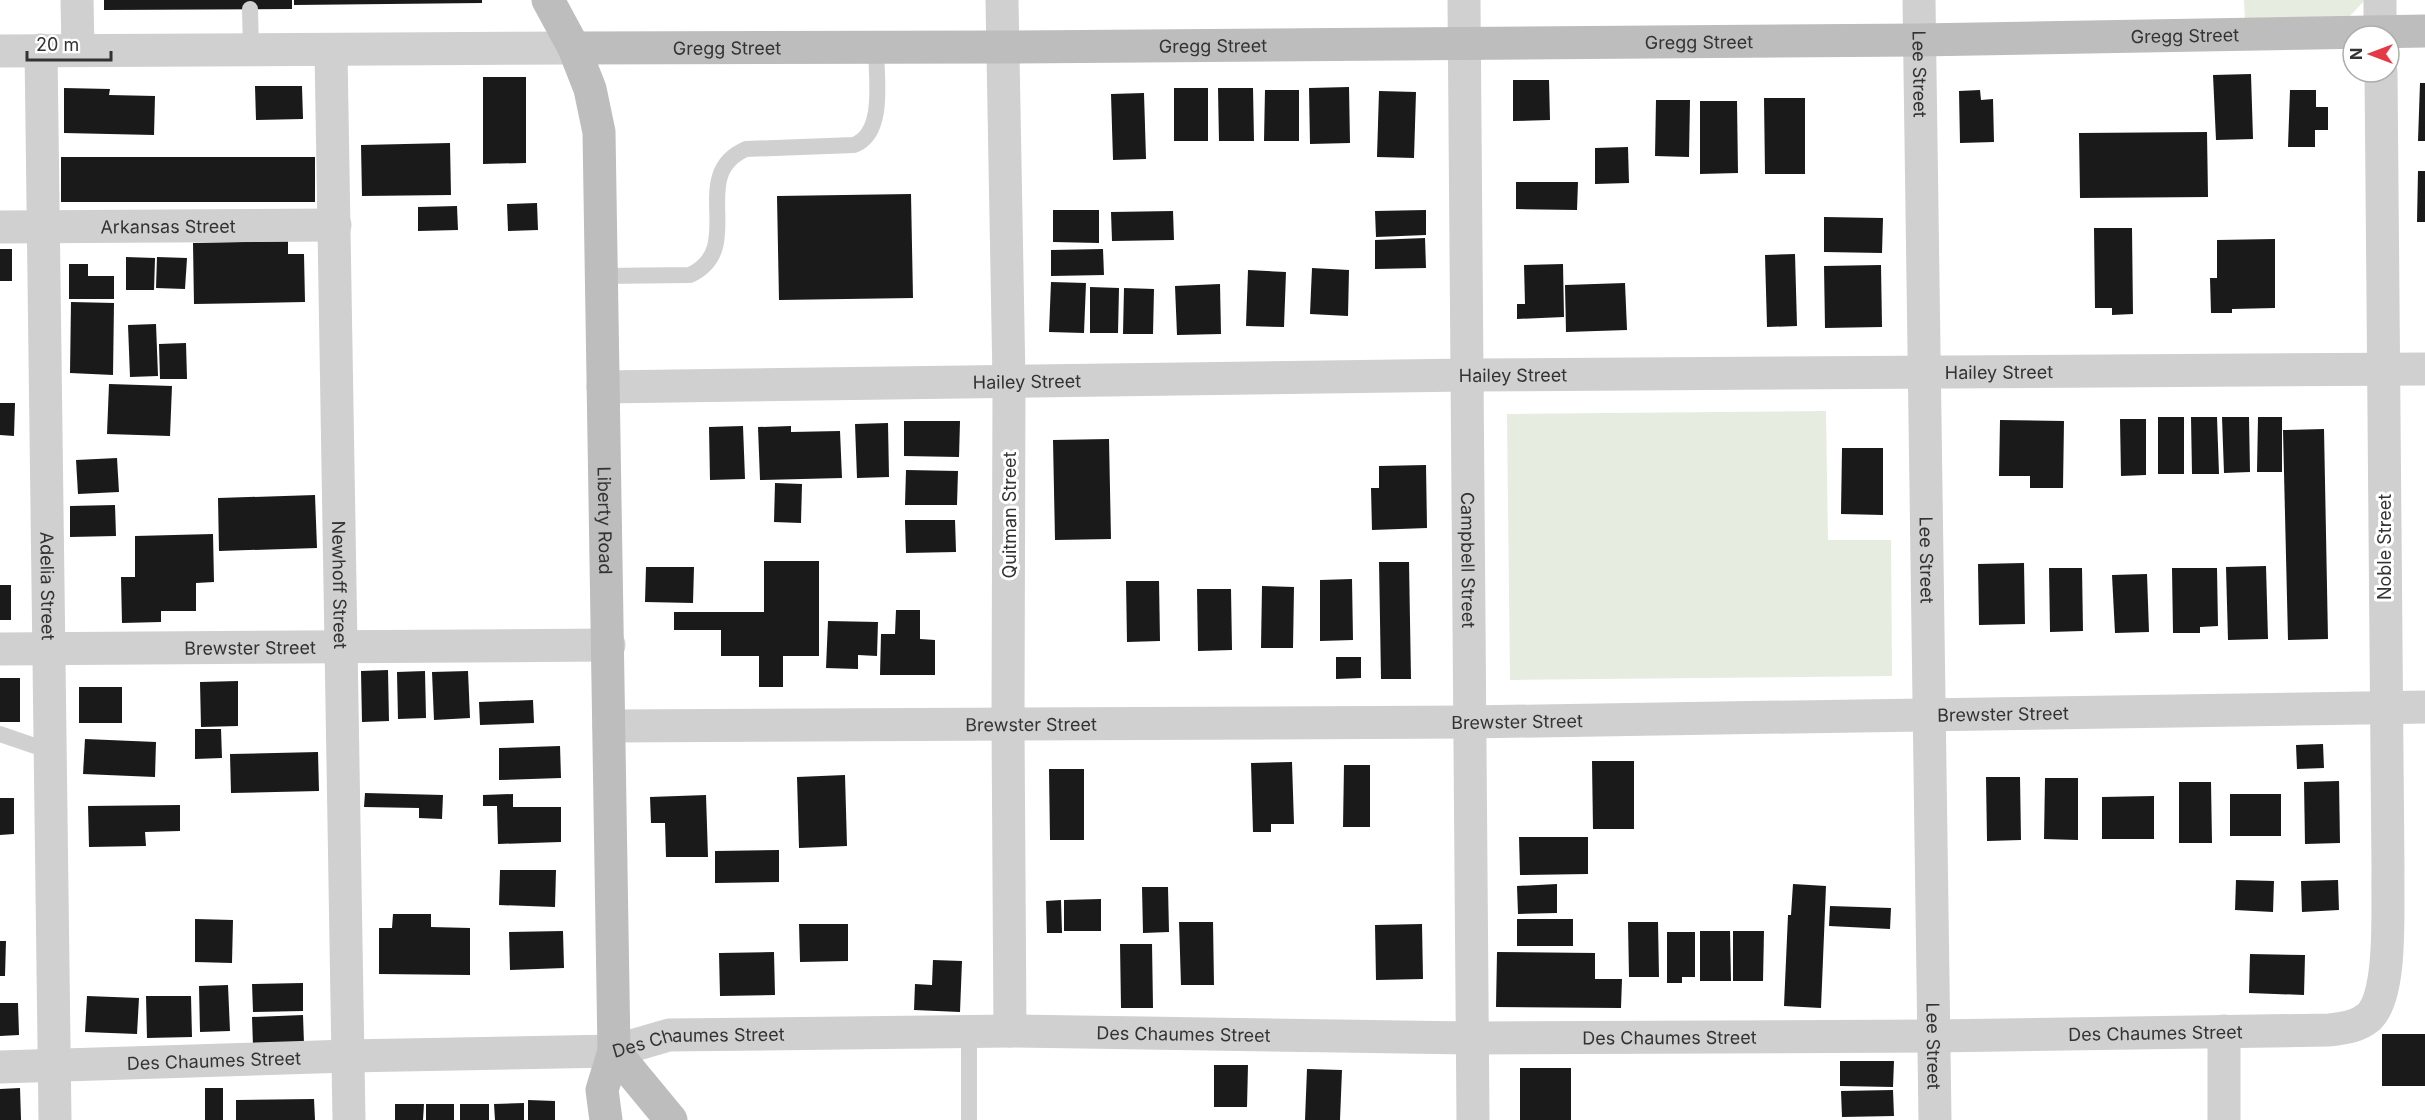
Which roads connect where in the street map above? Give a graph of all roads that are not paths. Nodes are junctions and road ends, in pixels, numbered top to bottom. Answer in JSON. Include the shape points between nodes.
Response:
{"nodes":[{"id":1,"x":77,"y":0,"type":"edge"},
{"id":2,"x":548,"y":0,"type":"edge"},
{"id":3,"x":1002,"y":0,"type":"edge"},
{"id":4,"x":1464,"y":0,"type":"edge"},
{"id":5,"x":1919,"y":0,"type":"edge"},
{"id":6,"x":250,"y":9,"type":"dead end"},
{"id":7,"x":2380,"y":22,"type":"edge"},
{"id":8,"x":2425,"y":31,"type":"edge"},
{"id":9,"x":1919,"y":40,"type":"junction"},
{"id":10,"x":1464,"y":43,"type":"junction"},
{"id":11,"x":876,"y":47,"type":"junction"},
{"id":12,"x":1002,"y":47,"type":"junction"},
{"id":13,"x":574,"y":48,"type":"junction"},
{"id":14,"x":41,"y":50,"type":"junction"},
{"id":15,"x":78,"y":50,"type":"junction"},
{"id":16,"x":0,"y":51,"type":"edge"},
{"id":17,"x":250,"y":51,"type":"junction"},
{"id":18,"x":331,"y":51,"type":"junction"},
{"id":19,"x":2380,"y":84,"type":"edge"},
{"id":20,"x":335,"y":225,"type":"junction"},
{"id":21,"x":0,"y":227,"type":"edge"},
{"id":22,"x":44,"y":227,"type":"junction"},
{"id":23,"x":601,"y":276,"type":"junction"},
{"id":24,"x":2382,"y":369,"type":"junction"},
{"id":25,"x":2425,"y":369,"type":"edge"},
{"id":26,"x":1924,"y":374,"type":"junction"},
{"id":27,"x":1468,"y":375,"type":"junction"},
{"id":28,"x":1010,"y":381,"type":"junction"},
{"id":29,"x":603,"y":387,"type":"junction"},
{"id":30,"x":609,"y":645,"type":"junction"},
{"id":31,"x":341,"y":646,"type":"junction"},
{"id":32,"x":0,"y":649,"type":"edge"},
{"id":33,"x":49,"y":649,"type":"junction"},
{"id":34,"x":2385,"y":707,"type":"junction"},
{"id":35,"x":2425,"y":707,"type":"edge"},
{"id":36,"x":1931,"y":716,"type":"junction"},
{"id":37,"x":1469,"y":722,"type":"junction"},
{"id":38,"x":1008,"y":724,"type":"junction"},
{"id":39,"x":609,"y":726,"type":"junction"},
{"id":40,"x":0,"y":734,"type":"edge"},
{"id":41,"x":51,"y":746,"type":"junction"},
{"id":42,"x":2369,"y":1017,"type":"joint"},
{"id":43,"x":969,"y":1031,"type":"junction"},
{"id":44,"x":1010,"y":1031,"type":"junction"},
{"id":45,"x":2224,"y":1031,"type":"junction"},
{"id":46,"x":1935,"y":1036,"type":"junction"},
{"id":47,"x":1470,"y":1038,"type":"junction"},
{"id":48,"x":614,"y":1051,"type":"junction"},
{"id":49,"x":348,"y":1056,"type":"junction"},
{"id":50,"x":55,"y":1066,"type":"junction"},
{"id":51,"x":0,"y":1067,"type":"edge"},
{"id":52,"x":56,"y":1120,"type":"edge"},
{"id":53,"x":349,"y":1120,"type":"edge"},
{"id":54,"x":606,"y":1120,"type":"edge"},
{"id":55,"x":671,"y":1120,"type":"edge"},
{"id":56,"x":969,"y":1120,"type":"edge"},
{"id":57,"x":1473,"y":1120,"type":"edge"},
{"id":58,"x":1935,"y":1120,"type":"edge"},
{"id":59,"x":2224,"y":1120,"type":"edge"}],
"edges":[{"from":1,"to":15,"type":"street"},
{"from":2,"to":13,"type":"street","name":"Liberty Road"},
{"from":3,"to":12,"type":"street","name":"Quitman Street"},
{"from":4,"to":10,"type":"street","name":"Campbell Street"},
{"from":5,"to":9,"type":"street","name":"Lee Street"},
{"from":6,"to":17,"type":"lane"},
{"from":7,"to":8,"type":"street","name":"Gregg Street"},
{"from":7,"to":9,"type":"street","name":"Gregg Street"},
{"from":9,"to":10,"type":"street","name":"Gregg Street"},
{"from":9,"to":26,"type":"street","name":"Lee Street"},
{"from":10,"to":12,"type":"street","name":"Gregg Street"},
{"from":10,"to":27,"type":"street","name":"Campbell Street"},
{"from":11,"to":12,"type":"street","name":"Gregg Street"},
{"from":11,"to":13,"type":"street","name":"Gregg Street"},
{"from":11,"to":23,"type":"lane","via":[[875,118],[873,130],[864,141],[854,145],[746,149],[734,154],[723,165],[717,180],[717,242],[714,255],[703,269],[690,275]]},
{"from":12,"to":28,"type":"street","name":"Quitman Street"},
{"from":13,"to":18,"type":"street","name":"Gregg Street"},
{"from":13,"to":23,"type":"street","name":"Liberty Road","via":[[590,89],[599,132]]},
{"from":14,"to":15,"type":"street","name":"Gregg Street"},
{"from":14,"to":16,"type":"street","name":"Gregg Street"},
{"from":14,"to":22,"type":"street","name":"Adelia Street"},
{"from":15,"to":17,"type":"street","name":"Gregg Street"},
{"from":17,"to":18,"type":"street","name":"Gregg Street"},
{"from":18,"to":20,"type":"street","name":"Newhoff Street"},
{"from":19,"to":24,"type":"street","name":"Noble Street"},
{"from":20,"to":22,"type":"street","name":"Arkansas Street"},
{"from":20,"to":31,"type":"street","name":"Newhoff Street"},
{"from":21,"to":22,"type":"street","name":"Arkansas Street"},
{"from":22,"to":33,"type":"street","name":"Adelia Street"},
{"from":23,"to":29,"type":"street","name":"Liberty Road"},
{"from":24,"to":25,"type":"street","name":"Hailey Street"},
{"from":24,"to":26,"type":"street","name":"Hailey Street"},
{"from":24,"to":34,"type":"street","name":"Noble Street"},
{"from":26,"to":27,"type":"street","name":"Hailey Street"},
{"from":26,"to":36,"type":"street","name":"Lee Street"},
{"from":27,"to":28,"type":"street","name":"Hailey Street"},
{"from":27,"to":37,"type":"street","name":"Campbell Street"},
{"from":28,"to":29,"type":"street","name":"Hailey Street"},
{"from":28,"to":38,"type":"street","name":"Quitman Street"},
{"from":29,"to":30,"type":"street","name":"Liberty Road"},
{"from":30,"to":31,"type":"street","name":"Brewster Street"},
{"from":30,"to":39,"type":"street","name":"Liberty Road"},
{"from":31,"to":33,"type":"street","name":"Brewster Street"},
{"from":31,"to":49,"type":"street","name":"Newhoff Street"},
{"from":32,"to":33,"type":"street","name":"Brewster Street"},
{"from":33,"to":41,"type":"street","name":"Adelia Street"},
{"from":34,"to":35,"type":"street","name":"Brewster Street"},
{"from":34,"to":36,"type":"street","name":"Brewster Street"},
{"from":34,"to":42,"type":"street","name":"Noble Street","via":[[2385,977],[2381,1000]]},
{"from":36,"to":37,"type":"street","name":"Brewster Street"},
{"from":36,"to":46,"type":"street","name":"Lee Street"},
{"from":37,"to":38,"type":"street","name":"Brewster Street"},
{"from":37,"to":47,"type":"street","name":"Campbell Street"},
{"from":38,"to":39,"type":"street","name":"Brewster Street"},
{"from":38,"to":44,"type":"street","name":"Quitman Street"},
{"from":39,"to":48,"type":"street","name":"Liberty Road"},
{"from":40,"to":41,"type":"lane","via":[[35,746]]},
{"from":41,"to":50,"type":"street","name":"Adelia Street"},
{"from":42,"to":45,"type":"street","name":"Des Chaumes Street","via":[[2354,1027],[2329,1030]]},
{"from":43,"to":44,"type":"street","name":"Des Chaumes Street"},
{"from":43,"to":48,"type":"street","name":"Des Chaumes Street","via":[[669,1035]]},
{"from":43,"to":56,"type":"lane"},
{"from":44,"to":47,"type":"street","name":"Des Chaumes Street"},
{"from":45,"to":46,"type":"street","name":"Des Chaumes Street"},
{"from":45,"to":59,"type":"street"},
{"from":46,"to":47,"type":"street","name":"Des Chaumes Street"},
{"from":46,"to":58,"type":"street","name":"Lee Street"},
{"from":47,"to":57,"type":"street","name":"Campbell Street"},
{"from":48,"to":49,"type":"street","name":"Des Chaumes Street"},
{"from":48,"to":54,"type":"street","name":"Liberty Road","via":[[602,1090]]},
{"from":48,"to":55,"type":"street"},
{"from":49,"to":50,"type":"street","name":"Des Chaumes Street"},
{"from":49,"to":53,"type":"street","name":"Newhoff Street"},
{"from":50,"to":51,"type":"street","name":"Des Chaumes Street"},
{"from":50,"to":52,"type":"street","name":"Adelia Street"}]}
